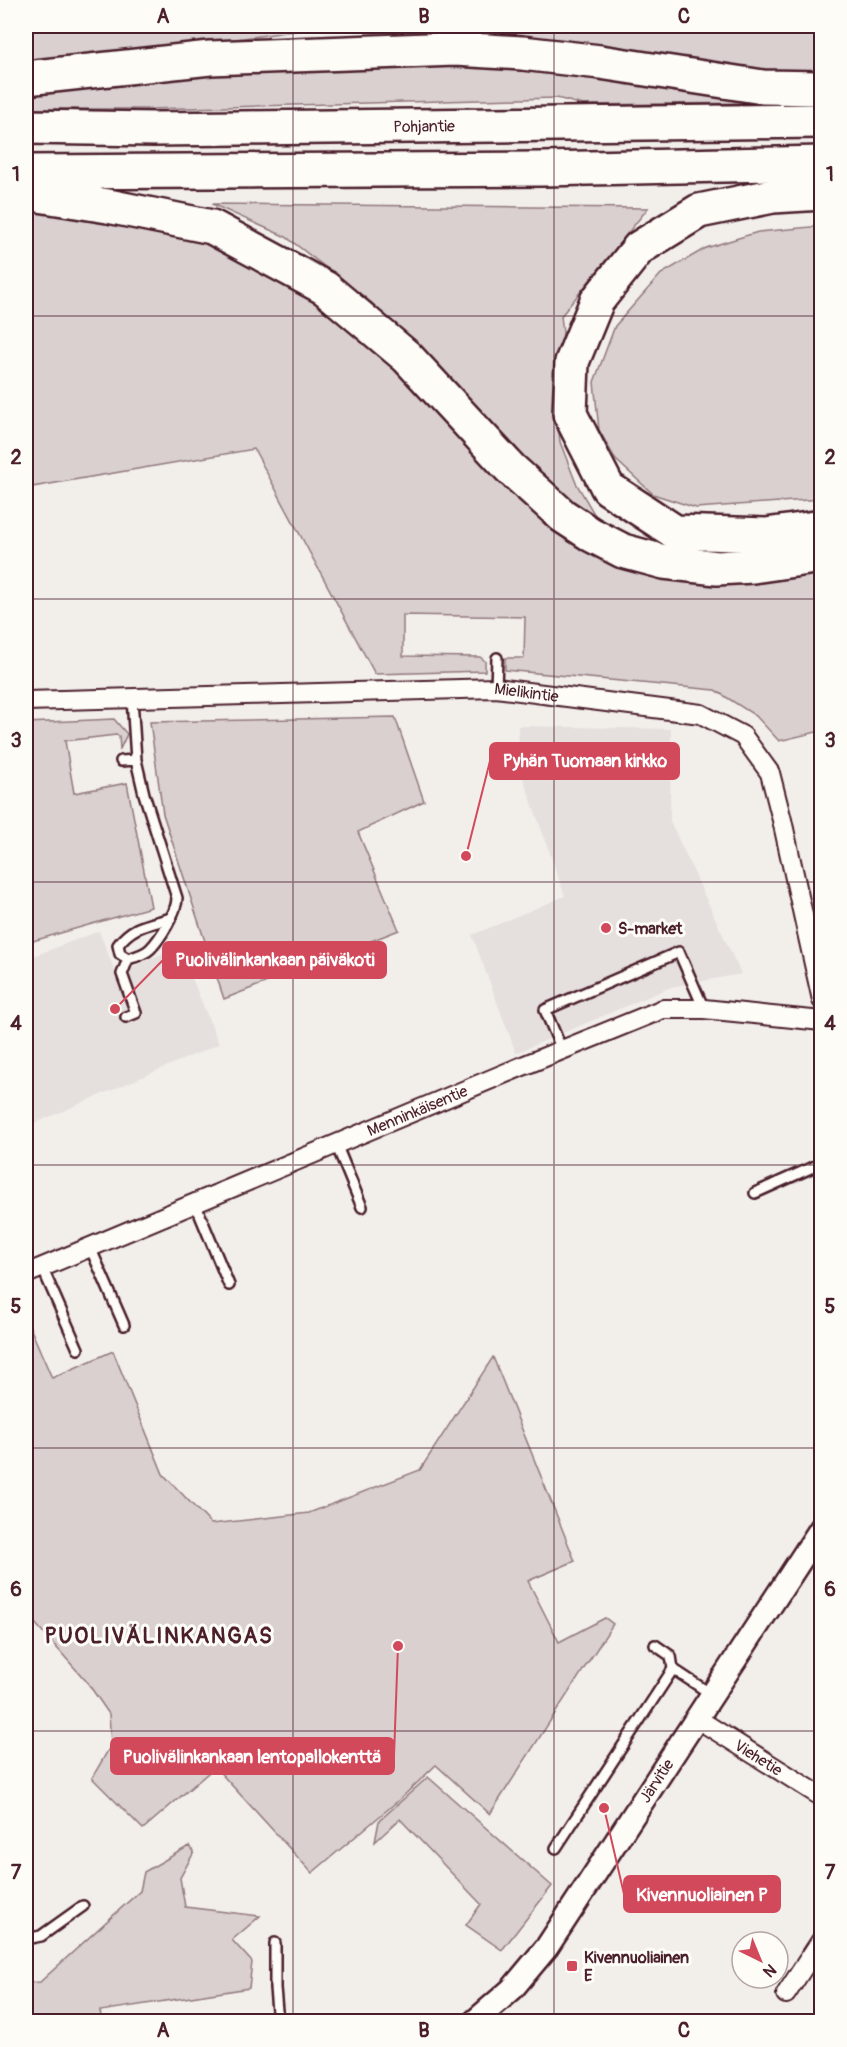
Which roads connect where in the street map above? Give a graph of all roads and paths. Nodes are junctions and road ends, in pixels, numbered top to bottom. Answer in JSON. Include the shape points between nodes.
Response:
{"nodes":[{"id":1,"x":398,"y":26,"type":"edge"},
{"id":2,"x":210,"y":58,"type":"junction"},
{"id":3,"x":26,"y":78,"type":"edge"},
{"id":4,"x":822,"y":87,"type":"edge"},
{"id":5,"x":822,"y":121,"type":"edge"},
{"id":6,"x":26,"y":127,"type":"edge"},
{"id":7,"x":822,"y":163,"type":"edge"},
{"id":8,"x":26,"y":172,"type":"edge"},
{"id":9,"x":26,"y":193,"type":"edge"},
{"id":10,"x":822,"y":193,"type":"edge"},
{"id":11,"x":822,"y":527,"type":"edge"},
{"id":12,"x":822,"y":556,"type":"edge"},
{"id":13,"x":497,"y":658,"type":"dead end"},
{"id":14,"x":496,"y":688,"type":"junction"},
{"id":15,"x":132,"y":698,"type":"junction"},
{"id":16,"x":26,"y":701,"type":"edge"},
{"id":17,"x":136,"y":760,"type":"junction"},
{"id":18,"x":121,"y":761,"type":"dead end"},
{"id":19,"x":171,"y":918,"type":"junction"},
{"id":20,"x":128,"y":959,"type":"junction"},
{"id":21,"x":822,"y":1000,"type":"edge"},
{"id":22,"x":704,"y":1009,"type":"junction"},
{"id":23,"x":126,"y":1017,"type":"dead end"},
{"id":24,"x":822,"y":1022,"type":"edge"},
{"id":25,"x":562,"y":1050,"type":"junction"},
{"id":26,"x":336,"y":1143,"type":"junction"},
{"id":27,"x":822,"y":1163,"type":"edge"},
{"id":28,"x":755,"y":1193,"type":"dead end"},
{"id":29,"x":195,"y":1203,"type":"junction"},
{"id":30,"x":362,"y":1206,"type":"dead end"},
{"id":31,"x":90,"y":1247,"type":"junction"},
{"id":32,"x":34,"y":1270,"type":"edge"},
{"id":33,"x":229,"y":1285,"type":"dead end"},
{"id":34,"x":124,"y":1324,"type":"dead end"},
{"id":35,"x":78,"y":1349,"type":"dead end"},
{"id":36,"x":822,"y":1527,"type":"edge"},
{"id":37,"x":655,"y":1646,"type":"dead end"},
{"id":38,"x":673,"y":1669,"type":"junction"},
{"id":39,"x":711,"y":1694,"type":"junction"},
{"id":40,"x":696,"y":1718,"type":"junction"},
{"id":41,"x":822,"y":1797,"type":"edge"},
{"id":42,"x":556,"y":1848,"type":"dead end"},
{"id":43,"x":83,"y":1906,"type":"dead end"},
{"id":44,"x":26,"y":1939,"type":"edge"},
{"id":45,"x":822,"y":1939,"type":"edge"},
{"id":46,"x":275,"y":1943,"type":"dead end"},
{"id":47,"x":786,"y":1994,"type":"dead end"},
{"id":48,"x":278,"y":2022,"type":"edge"},
{"id":49,"x":474,"y":2022,"type":"edge"}],
"edges":[{"from":1,"to":2,"type":"highway"},
{"from":2,"to":3,"type":"highway"},
{"from":2,"to":4,"type":"highway","via":[[455,48],[600,62],[763,87]]},
{"from":5,"to":6,"type":"highway","name":"Pohjantie"},
{"from":7,"to":8,"type":"highway"},
{"from":9,"to":12,"type":"highway","via":[[212,227],[325,288],[407,357],[510,468],[563,516],[623,551],[664,562],[717,568]]},
{"from":10,"to":11,"type":"highway","via":[[773,196],[699,211],[639,248],[597,301],[572,362],[570,414],[608,488],[675,532],[766,535]]},
{"from":13,"to":14,"type":"lane"},
{"from":14,"to":15,"type":"street","name":"Mielikintie"},
{"from":14,"to":21,"type":"street","name":"Mielikintie","via":[[701,714],[743,736],[770,773]]},
{"from":15,"to":16,"type":"street","name":"Mielikintie"},
{"from":15,"to":17,"type":"lane"},
{"from":17,"to":18,"type":"lane"},
{"from":17,"to":19,"type":"lane","via":[[177,898]]},
{"from":19,"to":20,"type":"lane","via":[[149,951]]},
{"from":19,"to":20,"type":"lane","via":[[127,933],[118,945],[120,954]]},
{"from":20,"to":23,"type":"lane","via":[[122,974],[136,1013]]},
{"from":22,"to":24,"type":"street","name":"Menninkäisentie"},
{"from":22,"to":25,"type":"street","name":"Menninkäisentie","via":[[663,1009]]},
{"from":22,"to":25,"type":"lane","via":[[679,952],[545,1010]]},
{"from":25,"to":26,"type":"street","name":"Menninkäisentie"},
{"from":26,"to":29,"type":"street","name":"Menninkäisentie"},
{"from":26,"to":30,"type":"lane"},
{"from":27,"to":28,"type":"lane"},
{"from":29,"to":31,"type":"street","name":"Menninkäisentie"},
{"from":29,"to":33,"type":"lane"},
{"from":31,"to":32,"type":"street","name":"Menninkäisentie"},
{"from":31,"to":34,"type":"lane"},
{"from":32,"to":35,"type":"lane"},
{"from":36,"to":39,"type":"street","name":"Järvitie"},
{"from":37,"to":38,"type":"lane","via":[[670,1656]]},
{"from":38,"to":39,"type":"lane"},
{"from":38,"to":42,"type":"lane"},
{"from":39,"to":40,"type":"street","name":"Järvitie"},
{"from":40,"to":41,"type":"street","name":"Viehetie"},
{"from":40,"to":49,"type":"street","name":"Järvitie","via":[[547,1947],[512,1989]]},
{"from":43,"to":44,"type":"lane","via":[[40,1936]]},
{"from":45,"to":47,"type":"street"},
{"from":46,"to":48,"type":"lane"}]}
